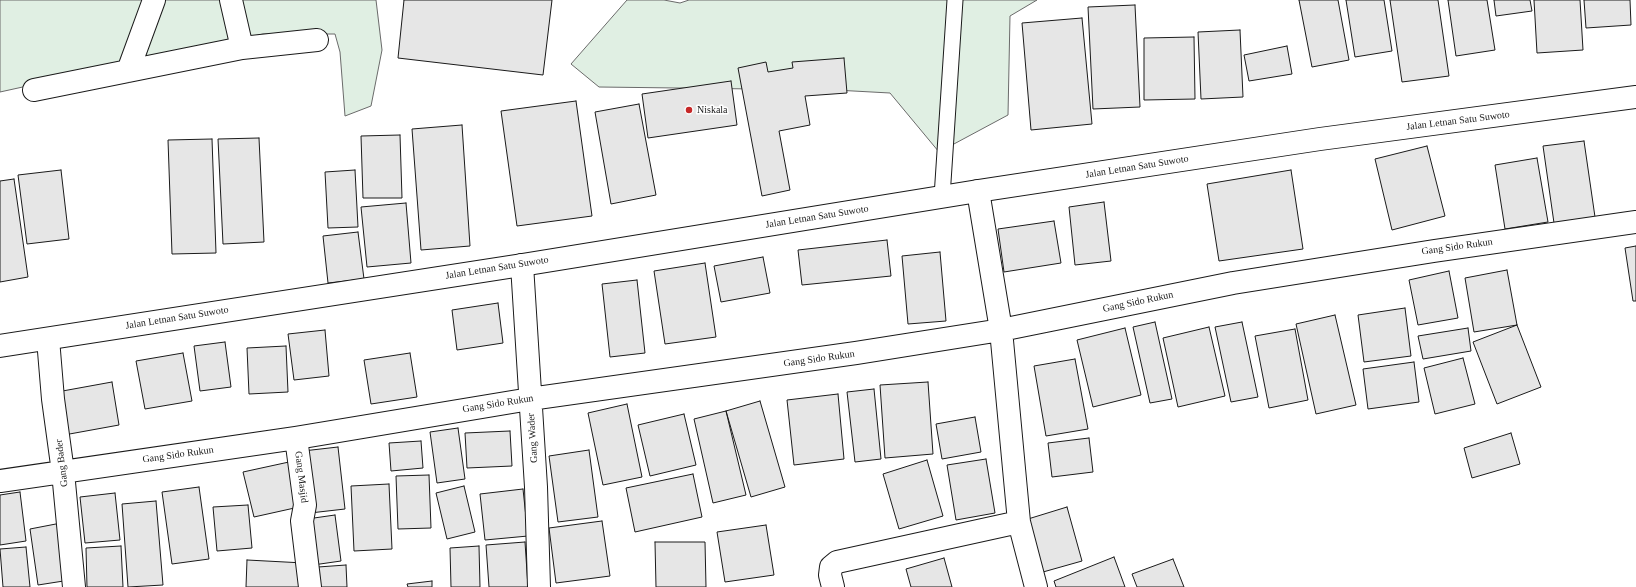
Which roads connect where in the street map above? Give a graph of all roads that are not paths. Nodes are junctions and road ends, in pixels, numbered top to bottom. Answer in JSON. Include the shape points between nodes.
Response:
{"nodes":[{"id":1,"x":154,"y":0,"type":"edge"},
{"id":2,"x":231,"y":0,"type":"edge"},
{"id":3,"x":955,"y":0,"type":"edge"},
{"id":4,"x":317,"y":40,"type":"dead end"},
{"id":5,"x":242,"y":48,"type":"junction"},
{"id":6,"x":128,"y":71,"type":"junction"},
{"id":7,"x":34,"y":90,"type":"dead end"},
{"id":8,"x":1636,"y":97,"type":"edge"},
{"id":9,"x":978,"y":191,"type":"junction"},
{"id":10,"x":942,"y":197,"type":"junction"},
{"id":11,"x":1636,"y":222,"type":"edge"},
{"id":12,"x":522,"y":264,"type":"junction"},
{"id":13,"x":1001,"y":330,"type":"junction"},
{"id":14,"x":48,"y":339,"type":"junction"},
{"id":15,"x":0,"y":346,"type":"edge"},
{"id":16,"x":530,"y":399,"type":"junction"},
{"id":17,"x":296,"y":438,"type":"junction"},
{"id":18,"x":63,"y":472,"type":"junction"},
{"id":19,"x":0,"y":481,"type":"edge"},
{"id":20,"x":1019,"y":522,"type":"junction"},
{"id":21,"x":74,"y":587,"type":"edge"},
{"id":22,"x":310,"y":587,"type":"edge"},
{"id":23,"x":539,"y":587,"type":"edge"},
{"id":24,"x":833,"y":587,"type":"edge"},
{"id":25,"x":1036,"y":587,"type":"edge"}],
"edges":[{"from":1,"to":6,"type":"street"},
{"from":2,"to":5,"type":"street"},
{"from":3,"to":10,"type":"lane"},
{"from":4,"to":5,"type":"street"},
{"from":5,"to":6,"type":"street"},
{"from":6,"to":7,"type":"street"},
{"from":8,"to":9,"type":"street","name":"Jalan Letnan Satu Suwoto","via":[[1320,139]]},
{"from":9,"to":10,"type":"street","name":"Jalan Letnan Satu Suwoto"},
{"from":9,"to":13,"type":"street"},
{"from":10,"to":12,"type":"street","name":"Jalan Letnan Satu Suwoto"},
{"from":11,"to":13,"type":"street","name":"Gang Sido Rukun","via":[[1233,283]]},
{"from":12,"to":14,"type":"street","name":"Jalan Letnan Satu Suwoto"},
{"from":12,"to":16,"type":"street","name":"Gang Wader"},
{"from":13,"to":16,"type":"street","name":"Gang Sido Rukun"},
{"from":13,"to":20,"type":"street"},
{"from":14,"to":15,"type":"street","name":"Jalan Letnan Satu Suwoto"},
{"from":14,"to":18,"type":"street","name":"Gang Bader"},
{"from":16,"to":17,"type":"street","name":"Gang Sido Rukun"},
{"from":16,"to":23,"type":"street","name":"Gang Wader"},
{"from":17,"to":18,"type":"street","name":"Gang Sido Rukun"},
{"from":17,"to":22,"type":"street","name":"Gang Masjid","via":[[305,505],[302,521]]},
{"from":18,"to":19,"type":"street","name":"Gang Sido Rukun"},
{"from":18,"to":21,"type":"street","name":"Gang Bader"},
{"from":20,"to":24,"type":"street","via":[[836,562],[831,567],[830,575]]},
{"from":20,"to":25,"type":"street"}]}
